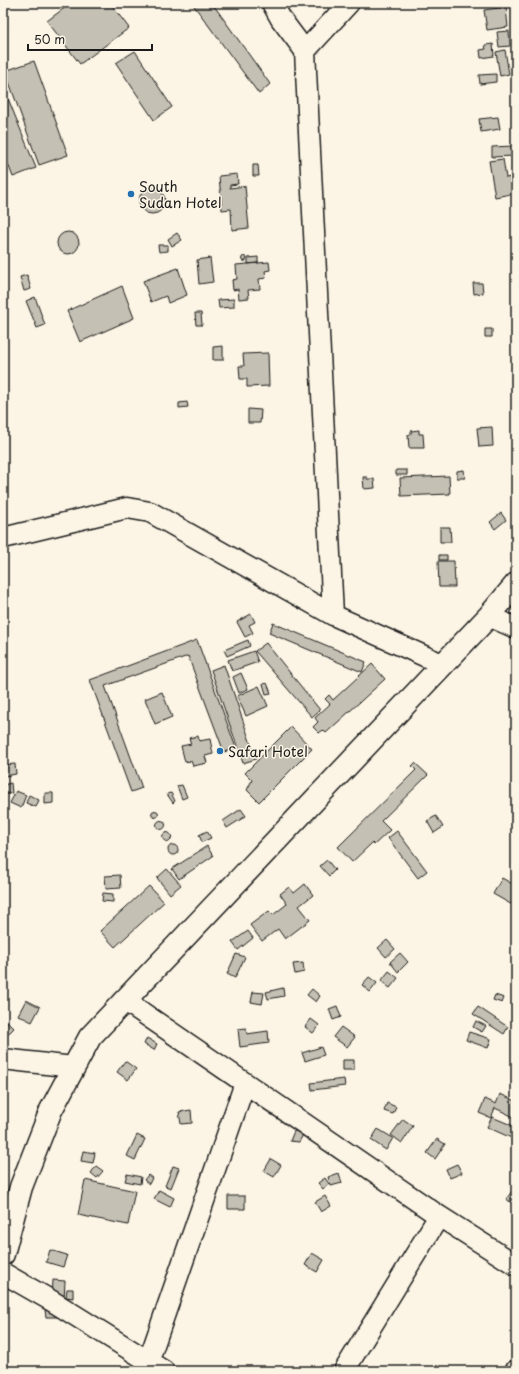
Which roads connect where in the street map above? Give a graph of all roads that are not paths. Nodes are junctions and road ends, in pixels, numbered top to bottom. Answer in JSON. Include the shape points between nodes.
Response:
{"nodes":[{"id":1,"x":272,"y":3,"type":"edge"},
{"id":2,"x":349,"y":3,"type":"edge"},
{"id":3,"x":305,"y":51,"type":"junction"},
{"id":4,"x":3,"y":538,"type":"edge"},
{"id":5,"x":516,"y":584,"type":"edge"},
{"id":6,"x":333,"y":615,"type":"junction"},
{"id":7,"x":489,"y":616,"type":"junction"},
{"id":8,"x":516,"y":628,"type":"edge"},
{"id":9,"x":442,"y":664,"type":"junction"},
{"id":10,"x":124,"y":1000,"type":"junction"},
{"id":11,"x":3,"y":1059,"type":"edge"},
{"id":12,"x":73,"y":1067,"type":"junction"},
{"id":13,"x":245,"y":1083,"type":"junction"},
{"id":14,"x":439,"y":1216,"type":"junction"},
{"id":15,"x":3,"y":1254,"type":"edge"},
{"id":16,"x":516,"y":1265,"type":"edge"},
{"id":17,"x":3,"y":1273,"type":"edge"},
{"id":18,"x":152,"y":1368,"type":"edge"},
{"id":19,"x":344,"y":1371,"type":"edge"}],
"edges":[{"from":1,"to":3,"type":"street"},
{"from":2,"to":3,"type":"street"},
{"from":3,"to":6,"type":"street"},
{"from":4,"to":6,"type":"street","via":[[127,508],[150,512]]},
{"from":5,"to":7,"type":"street"},
{"from":6,"to":9,"type":"street"},
{"from":7,"to":8,"type":"street"},
{"from":7,"to":9,"type":"street"},
{"from":9,"to":10,"type":"street"},
{"from":10,"to":12,"type":"street","via":[[90,1037]]},
{"from":10,"to":13,"type":"street"},
{"from":11,"to":12,"type":"street"},
{"from":12,"to":15,"type":"street","via":[[51,1110],[21,1187]]},
{"from":13,"to":14,"type":"street"},
{"from":13,"to":18,"type":"street"},
{"from":14,"to":16,"type":"street"},
{"from":14,"to":19,"type":"street"},
{"from":17,"to":18,"type":"street","via":[[52,1301]]}]}
